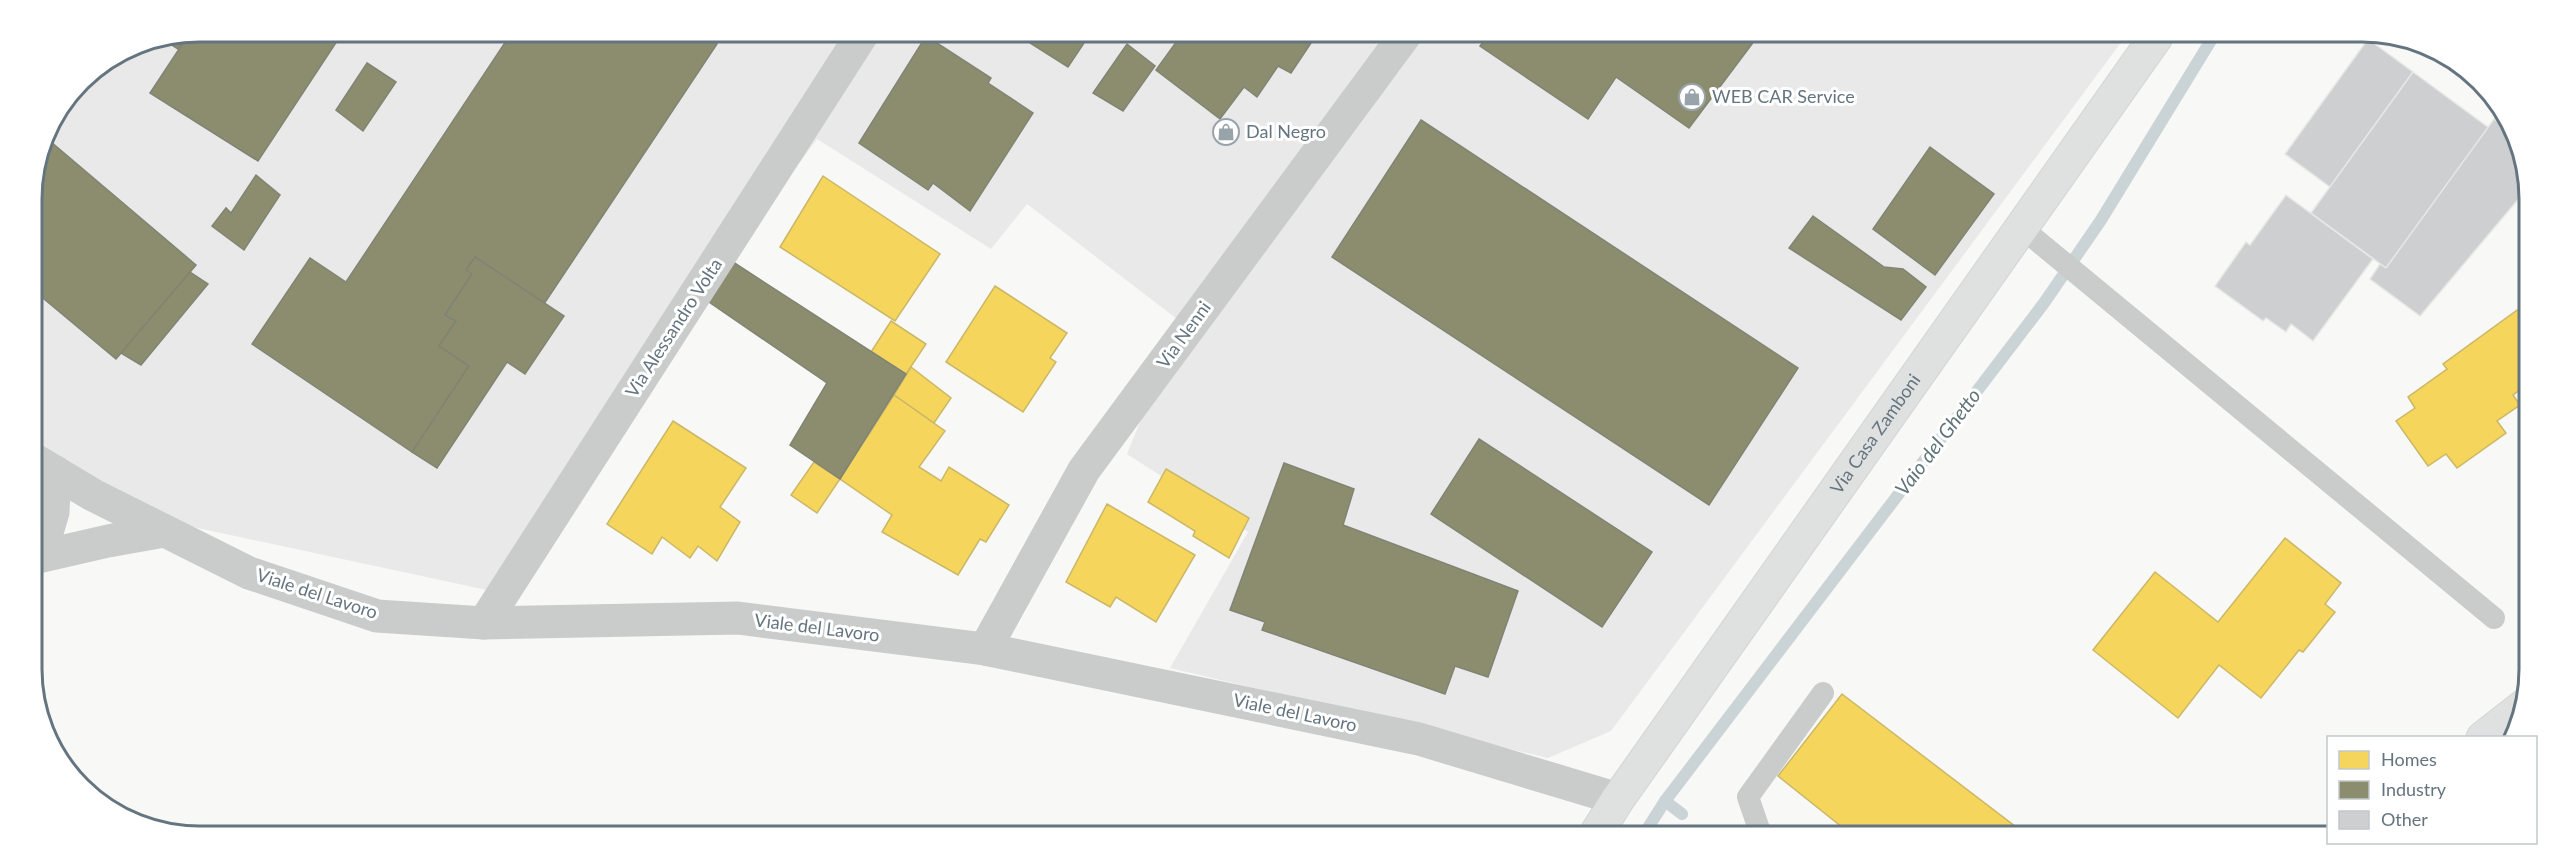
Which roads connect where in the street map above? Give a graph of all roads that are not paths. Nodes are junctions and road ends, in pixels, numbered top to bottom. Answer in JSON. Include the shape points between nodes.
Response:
{"nodes":[{"id":1,"x":857,"y":42,"type":"edge"},
{"id":2,"x":1400,"y":42,"type":"edge"},
{"id":3,"x":2153,"y":42,"type":"edge"},
{"id":4,"x":2023,"y":229,"type":"junction"},
{"id":5,"x":42,"y":474,"type":"edge"},
{"id":6,"x":42,"y":479,"type":"edge"},
{"id":7,"x":164,"y":531,"type":"junction"},
{"id":8,"x":42,"y":543,"type":"edge"},
{"id":9,"x":42,"y":556,"type":"edge"},
{"id":10,"x":2494,"y":618,"type":"dead end"},
{"id":11,"x":484,"y":623,"type":"junction"},
{"id":12,"x":985,"y":649,"type":"junction"},
{"id":13,"x":1823,"y":693,"type":"dead end"},
{"id":14,"x":2512,"y":715,"type":"edge"},
{"id":15,"x":2486,"y":736,"type":"edge"},
{"id":16,"x":1618,"y":800,"type":"junction"},
{"id":17,"x":1601,"y":826,"type":"edge"},
{"id":18,"x":1758,"y":826,"type":"edge"}],
"edges":[{"from":1,"to":11,"type":"street","name":"Via Alessandro Volta"},
{"from":2,"to":12,"type":"street","name":"Via Nenni","via":[[1084,470]]},
{"from":3,"to":4,"type":"street","name":"Via Casa Zamboni"},
{"from":4,"to":10,"type":"lane"},
{"from":4,"to":16,"type":"street","name":"Via Casa Zamboni"},
{"from":5,"to":7,"type":"street","name":"Viale del Lavoro"},
{"from":6,"to":8,"type":"street","via":[[53,512]]},
{"from":7,"to":9,"type":"street"},
{"from":7,"to":11,"type":"street","name":"Viale del Lavoro","via":[[249,573],[377,616]]},
{"from":11,"to":12,"type":"street","name":"Viale del Lavoro","via":[[738,618]]},
{"from":12,"to":16,"type":"street","name":"Viale del Lavoro","via":[[1419,739]]},
{"from":13,"to":18,"type":"lane","via":[[1748,797]]},
{"from":14,"to":15,"type":"street"},
{"from":16,"to":17,"type":"street","name":"Via Casa Zamboni"}]}
